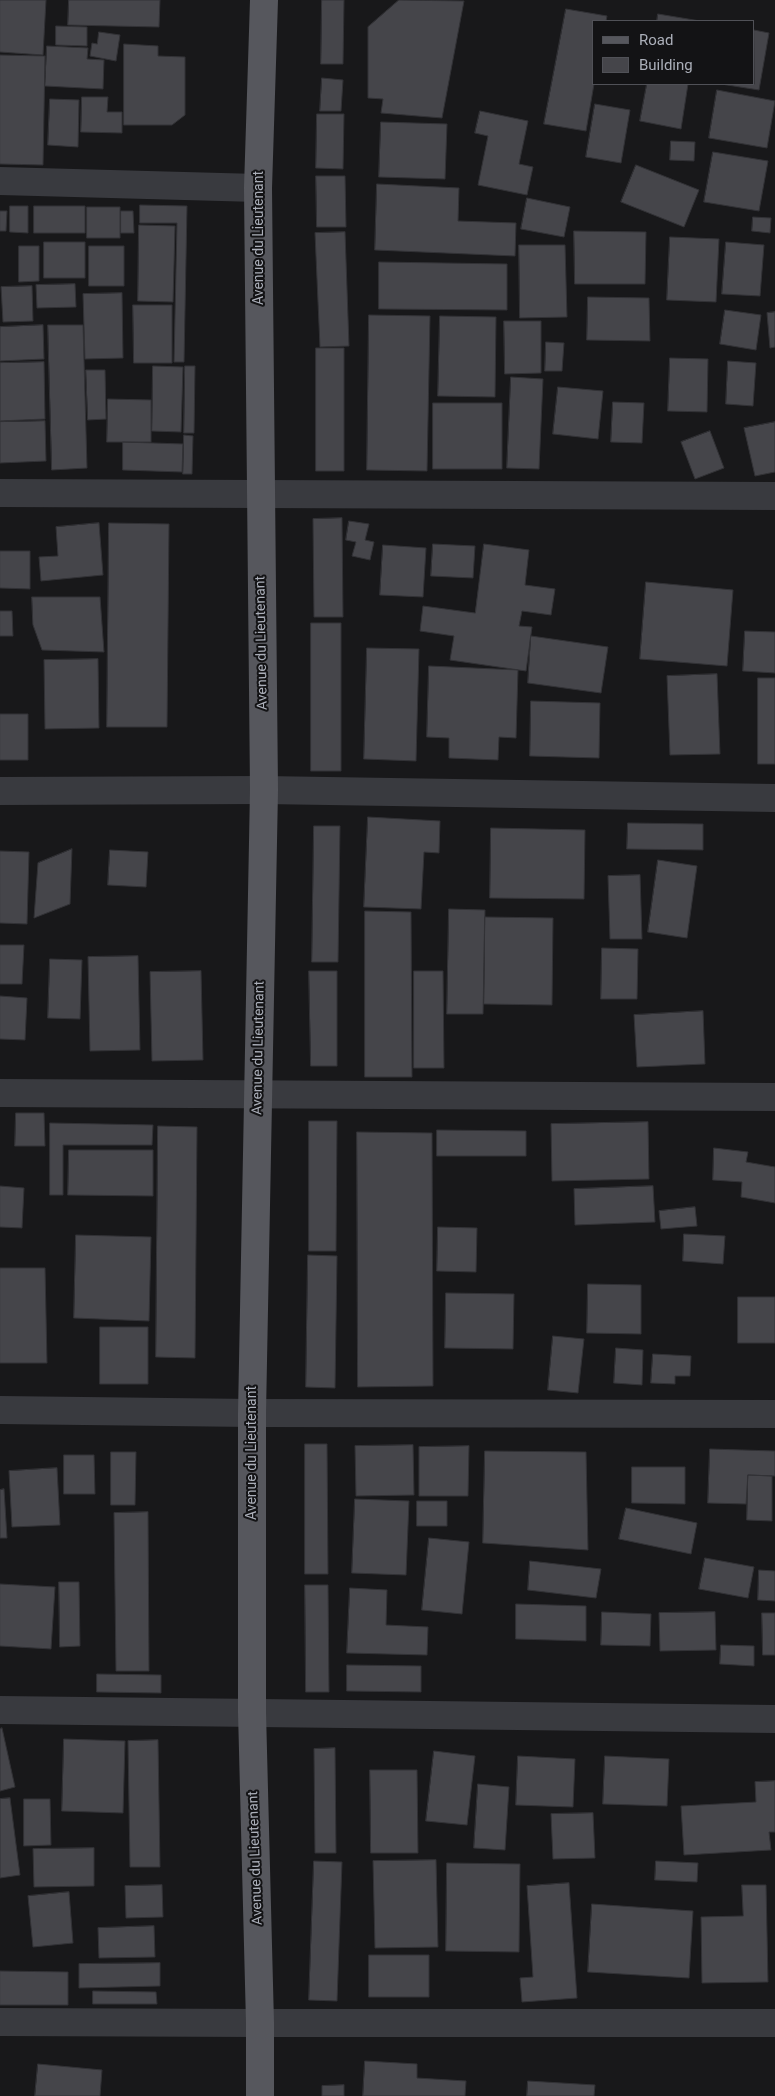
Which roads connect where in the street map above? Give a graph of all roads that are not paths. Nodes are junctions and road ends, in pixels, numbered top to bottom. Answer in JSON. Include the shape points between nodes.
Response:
{"nodes":[{"id":1,"x":264,"y":0,"type":"edge"},
{"id":2,"x":0,"y":181,"type":"edge"},
{"id":3,"x":258,"y":188,"type":"junction"},
{"id":4,"x":0,"y":492,"type":"edge"},
{"id":5,"x":261,"y":493,"type":"junction"},
{"id":6,"x":775,"y":496,"type":"edge"},
{"id":7,"x":264,"y":790,"type":"junction"},
{"id":8,"x":0,"y":791,"type":"edge"},
{"id":9,"x":775,"y":798,"type":"edge"},
{"id":10,"x":0,"y":1093,"type":"edge"},
{"id":11,"x":259,"y":1094,"type":"junction"},
{"id":12,"x":775,"y":1097,"type":"edge"},
{"id":13,"x":0,"y":1410,"type":"edge"},
{"id":14,"x":252,"y":1413,"type":"junction"},
{"id":15,"x":775,"y":1414,"type":"edge"},
{"id":16,"x":0,"y":1710,"type":"edge"},
{"id":17,"x":252,"y":1712,"type":"junction"},
{"id":18,"x":775,"y":1719,"type":"edge"},
{"id":19,"x":0,"y":2022,"type":"edge"},
{"id":20,"x":260,"y":2022,"type":"junction"},
{"id":21,"x":775,"y":2023,"type":"edge"},
{"id":22,"x":260,"y":2096,"type":"edge"}],
"edges":[{"from":1,"to":3,"type":"main road","name":"Avenue du Lieutenant"},
{"from":2,"to":3,"type":"street"},
{"from":3,"to":5,"type":"main road","name":"Avenue du Lieutenant"},
{"from":4,"to":5,"type":"street"},
{"from":5,"to":6,"type":"street"},
{"from":5,"to":7,"type":"main road","name":"Avenue du Lieutenant"},
{"from":7,"to":8,"type":"street"},
{"from":7,"to":9,"type":"street"},
{"from":7,"to":11,"type":"main road","name":"Avenue du Lieutenant"},
{"from":10,"to":11,"type":"street"},
{"from":11,"to":12,"type":"street"},
{"from":11,"to":14,"type":"main road","name":"Avenue du Lieutenant"},
{"from":13,"to":14,"type":"street"},
{"from":14,"to":15,"type":"street"},
{"from":14,"to":17,"type":"main road","name":"Avenue du Lieutenant"},
{"from":16,"to":17,"type":"street"},
{"from":17,"to":18,"type":"street"},
{"from":17,"to":20,"type":"main road","name":"Avenue du Lieutenant"},
{"from":19,"to":20,"type":"street"},
{"from":20,"to":21,"type":"street"},
{"from":20,"to":22,"type":"main road","name":"Avenue du Lieutenant"}]}
